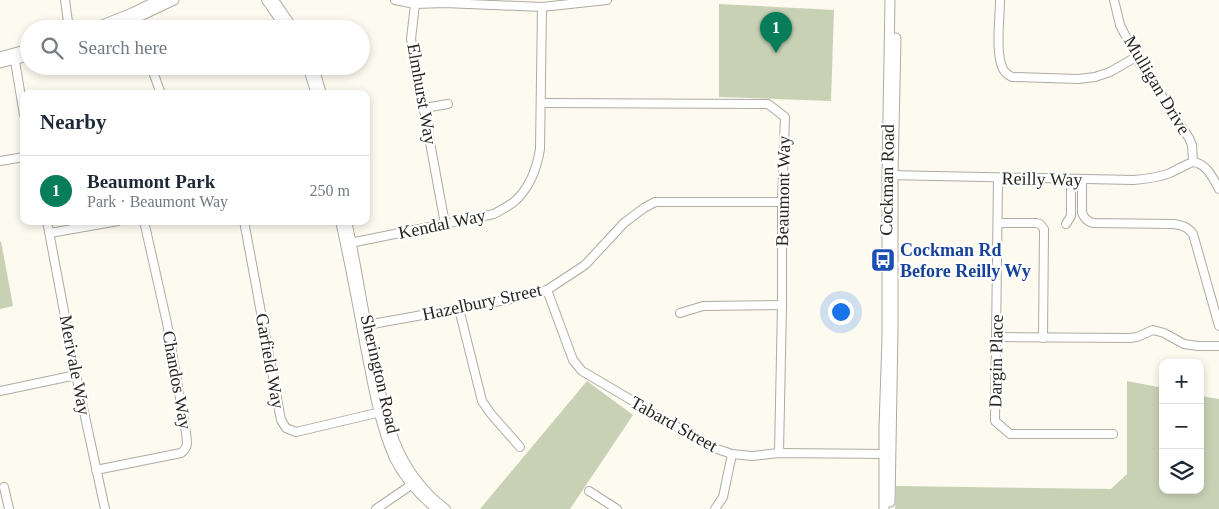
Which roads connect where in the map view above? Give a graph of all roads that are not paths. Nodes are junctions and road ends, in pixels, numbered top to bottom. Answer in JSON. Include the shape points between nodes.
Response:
{"nodes":[{"id":1,"x":65,"y":0,"type":"edge"},
{"id":2,"x":158,"y":0,"type":"edge"},
{"id":3,"x":174,"y":0,"type":"edge"},
{"id":4,"x":266,"y":0,"type":"edge"},
{"id":5,"x":274,"y":0,"type":"edge"},
{"id":6,"x":396,"y":0,"type":"edge"},
{"id":7,"x":607,"y":0,"type":"edge"},
{"id":8,"x":890,"y":0,"type":"edge"},
{"id":9,"x":896,"y":0,"type":"edge"},
{"id":10,"x":1000,"y":0,"type":"edge"},
{"id":11,"x":1114,"y":0,"type":"edge"},
{"id":12,"x":444,"y":1,"type":"edge"},
{"id":13,"x":415,"y":4,"type":"junction"},
{"id":14,"x":542,"y":7,"type":"junction"},
{"id":15,"x":133,"y":16,"type":"junction"},
{"id":16,"x":68,"y":20,"type":"edge"},
{"id":17,"x":120,"y":20,"type":"edge"},
{"id":18,"x":126,"y":20,"type":"edge"},
{"id":19,"x":135,"y":20,"type":"edge"},
{"id":20,"x":280,"y":20,"type":"edge"},
{"id":21,"x":288,"y":20,"type":"edge"},
{"id":22,"x":20,"y":53,"type":"edge"},
{"id":23,"x":14,"y":56,"type":"junction"},
{"id":24,"x":20,"y":56,"type":"edge"},
{"id":25,"x":0,"y":57,"type":"edge"},
{"id":26,"x":1136,"y":57,"type":"junction"},
{"id":27,"x":0,"y":63,"type":"edge"},
{"id":28,"x":154,"y":75,"type":"edge"},
{"id":29,"x":310,"y":75,"type":"edge"},
{"id":30,"x":317,"y":75,"type":"edge"},
{"id":31,"x":160,"y":90,"type":"edge"},
{"id":32,"x":315,"y":90,"type":"edge"},
{"id":33,"x":321,"y":90,"type":"edge"},
{"id":34,"x":20,"y":91,"type":"edge"},
{"id":35,"x":541,"y":103,"type":"junction"},
{"id":36,"x":448,"y":104,"type":"dead end"},
{"id":37,"x":424,"y":108,"type":"junction"},
{"id":38,"x":20,"y":158,"type":"edge"},
{"id":39,"x":0,"y":161,"type":"edge"},
{"id":40,"x":1193,"y":162,"type":"junction"},
{"id":41,"x":890,"y":175,"type":"junction"},
{"id":42,"x":998,"y":178,"type":"junction"},
{"id":43,"x":1082,"y":179,"type":"junction"},
{"id":44,"x":1071,"y":188,"type":"dead end"},
{"id":45,"x":1219,"y":189,"type":"edge"},
{"id":46,"x":782,"y":202,"type":"junction"},
{"id":47,"x":998,"y":223,"type":"junction"},
{"id":48,"x":445,"y":224,"type":"junction"},
{"id":49,"x":1066,"y":224,"type":"dead end"},
{"id":50,"x":48,"y":225,"type":"edge"},
{"id":51,"x":95,"y":225,"type":"edge"},
{"id":52,"x":145,"y":225,"type":"edge"},
{"id":53,"x":245,"y":225,"type":"edge"},
{"id":54,"x":342,"y":225,"type":"edge"},
{"id":55,"x":347,"y":225,"type":"edge"},
{"id":56,"x":50,"y":233,"type":"junction"},
{"id":57,"x":349,"y":243,"type":"junction"},
{"id":58,"x":547,"y":290,"type":"junction"},
{"id":59,"x":782,"y":305,"type":"junction"},
{"id":60,"x":459,"y":308,"type":"junction"},
{"id":61,"x":680,"y":313,"type":"dead end"},
{"id":62,"x":364,"y":326,"type":"junction"},
{"id":63,"x":1219,"y":326,"type":"edge"},
{"id":64,"x":996,"y":338,"type":"junction"},
{"id":65,"x":1043,"y":338,"type":"junction"},
{"id":66,"x":1219,"y":346,"type":"edge"},
{"id":67,"x":76,"y":375,"type":"junction"},
{"id":68,"x":0,"y":391,"type":"edge"},
{"id":69,"x":382,"y":412,"type":"junction"},
{"id":70,"x":1113,"y":434,"type":"dead end"},
{"id":71,"x":520,"y":448,"type":"dead end"},
{"id":72,"x":779,"y":453,"type":"junction"},
{"id":73,"x":732,"y":454,"type":"junction"},
{"id":74,"x":887,"y":454,"type":"junction"},
{"id":75,"x":96,"y":470,"type":"junction"},
{"id":76,"x":414,"y":483,"type":"junction"},
{"id":77,"x":4,"y":487,"type":"dead end"},
{"id":78,"x":589,"y":491,"type":"dead end"},
{"id":79,"x":10,"y":509,"type":"edge"},
{"id":80,"x":105,"y":509,"type":"edge"},
{"id":81,"x":376,"y":509,"type":"edge"},
{"id":82,"x":436,"y":509,"type":"edge"},
{"id":83,"x":446,"y":509,"type":"edge"},
{"id":84,"x":617,"y":509,"type":"edge"},
{"id":85,"x":715,"y":509,"type":"edge"},
{"id":86,"x":884,"y":509,"type":"edge"},
{"id":87,"x":890,"y":509,"type":"edge"}],
"edges":[{"from":1,"to":16,"type":"street"},
{"from":2,"to":15,"type":"main road"},
{"from":3,"to":15,"type":"main road"},
{"from":4,"to":20,"type":"street"},
{"from":5,"to":21,"type":"street"},
{"from":6,"to":13,"type":"street"},
{"from":7,"to":14,"type":"street"},
{"from":8,"to":41,"type":"main road","name":"Cockman Road"},
{"from":9,"to":41,"type":"main road","name":"Cockman Road"},
{"from":10,"to":26,"type":"street","via":[[999,53],[1004,72],[1012,77],[1095,77]]},
{"from":11,"to":26,"type":"street","name":"Mulligan Drive","via":[[1120,25]]},
{"from":12,"to":13,"type":"street"},
{"from":12,"to":14,"type":"street"},
{"from":13,"to":37,"type":"street","name":"Elmhurst Way","via":[[411,39]]},
{"from":14,"to":35,"type":"street","name":"Kendal Way"},
{"from":15,"to":17,"type":"main road"},
{"from":15,"to":18,"type":"main road"},
{"from":15,"to":19,"type":"street"},
{"from":22,"to":23,"type":"main road"},
{"from":23,"to":24,"type":"main road"},
{"from":23,"to":25,"type":"main road"},
{"from":23,"to":27,"type":"main road"},
{"from":23,"to":34,"type":"street"},
{"from":26,"to":40,"type":"street","name":"Mulligan Drive","via":[[1190,138]]},
{"from":28,"to":31,"type":"street"},
{"from":29,"to":32,"type":"street"},
{"from":30,"to":33,"type":"street"},
{"from":35,"to":46,"type":"street","name":"Beaumont Way","via":[[768,104],[784,117]]},
{"from":35,"to":48,"type":"street","name":"Kendal Way","via":[[540,149],[528,186],[514,202],[494,214]]},
{"from":36,"to":37,"type":"street"},
{"from":37,"to":48,"type":"street","name":"Elmhurst Way"},
{"from":38,"to":39,"type":"street"},
{"from":40,"to":43,"type":"street","name":"Reilly Way","via":[[1149,179]]},
{"from":40,"to":45,"type":"street","via":[[1200,162]]},
{"from":41,"to":42,"type":"street","name":"Reilly Way"},
{"from":41,"to":74,"type":"main road","name":"Cockman Road","via":[[893,331]]},
{"from":42,"to":43,"type":"street","name":"Reilly Way"},
{"from":42,"to":47,"type":"street","name":"Dargin Place"},
{"from":43,"to":63,"type":"street","via":[[1082,213],[1088,222],[1172,224],[1189,229]]},
{"from":44,"to":49,"type":"street","via":[[1071,216]]},
{"from":46,"to":58,"type":"street","name":"Hazelbury Street","via":[[655,202],[624,223],[585,265]]},
{"from":46,"to":59,"type":"street","name":"Beaumont Way"},
{"from":47,"to":64,"type":"street","name":"Dargin Place"},
{"from":47,"to":65,"type":"street","via":[[1036,223],[1044,229]]},
{"from":48,"to":57,"type":"street","name":"Kendal Way"},
{"from":50,"to":56,"type":"street","name":"Merivale Way"},
{"from":51,"to":56,"type":"street"},
{"from":52,"to":75,"type":"street","name":"Chandos Way","via":[[167,323],[186,433],[186,450]]},
{"from":53,"to":69,"type":"street","name":"Garfield Way","via":[[280,420],[286,428],[296,432]]},
{"from":54,"to":57,"type":"street","name":"Sherington Road"},
{"from":55,"to":57,"type":"street","name":"Sherington Road"},
{"from":56,"to":67,"type":"street","name":"Merivale Way"},
{"from":57,"to":62,"type":"street","name":"Sherington Road","via":[[356,298]]},
{"from":58,"to":60,"type":"street","name":"Hazelbury Street"},
{"from":58,"to":73,"type":"street","name":"Tabard Street","via":[[573,360],[582,370],[711,448]]},
{"from":59,"to":61,"type":"street","via":[[703,306]]},
{"from":59,"to":72,"type":"street","name":"Beaumont Way"},
{"from":60,"to":62,"type":"street","name":"Hazelbury Street"},
{"from":60,"to":71,"type":"street","via":[[482,401]]},
{"from":62,"to":69,"type":"street","name":"Sherington Road"},
{"from":64,"to":65,"type":"street"},
{"from":64,"to":70,"type":"street","name":"Dargin Place","via":[[995,421],[1010,434]]},
{"from":65,"to":66,"type":"street","via":[[1130,338],[1152,330],[1184,344]]},
{"from":67,"to":68,"type":"street"},
{"from":67,"to":75,"type":"street","name":"Merivale Way"},
{"from":69,"to":76,"type":"street","name":"Sherington Road","via":[[394,456]]},
{"from":72,"to":73,"type":"street","name":"Tabard Street"},
{"from":72,"to":74,"type":"street","name":"Tabard Street"},
{"from":73,"to":85,"type":"street","via":[[723,498]]},
{"from":74,"to":86,"type":"main road","name":"Cockman Road"},
{"from":74,"to":87,"type":"main road","name":"Cockman Road"},
{"from":75,"to":80,"type":"street","name":"Merivale Way"},
{"from":76,"to":81,"type":"street"},
{"from":76,"to":82,"type":"street","name":"Sherington Road"},
{"from":76,"to":83,"type":"street","name":"Sherington Road"},
{"from":77,"to":79,"type":"street"},
{"from":78,"to":84,"type":"street"}]}
